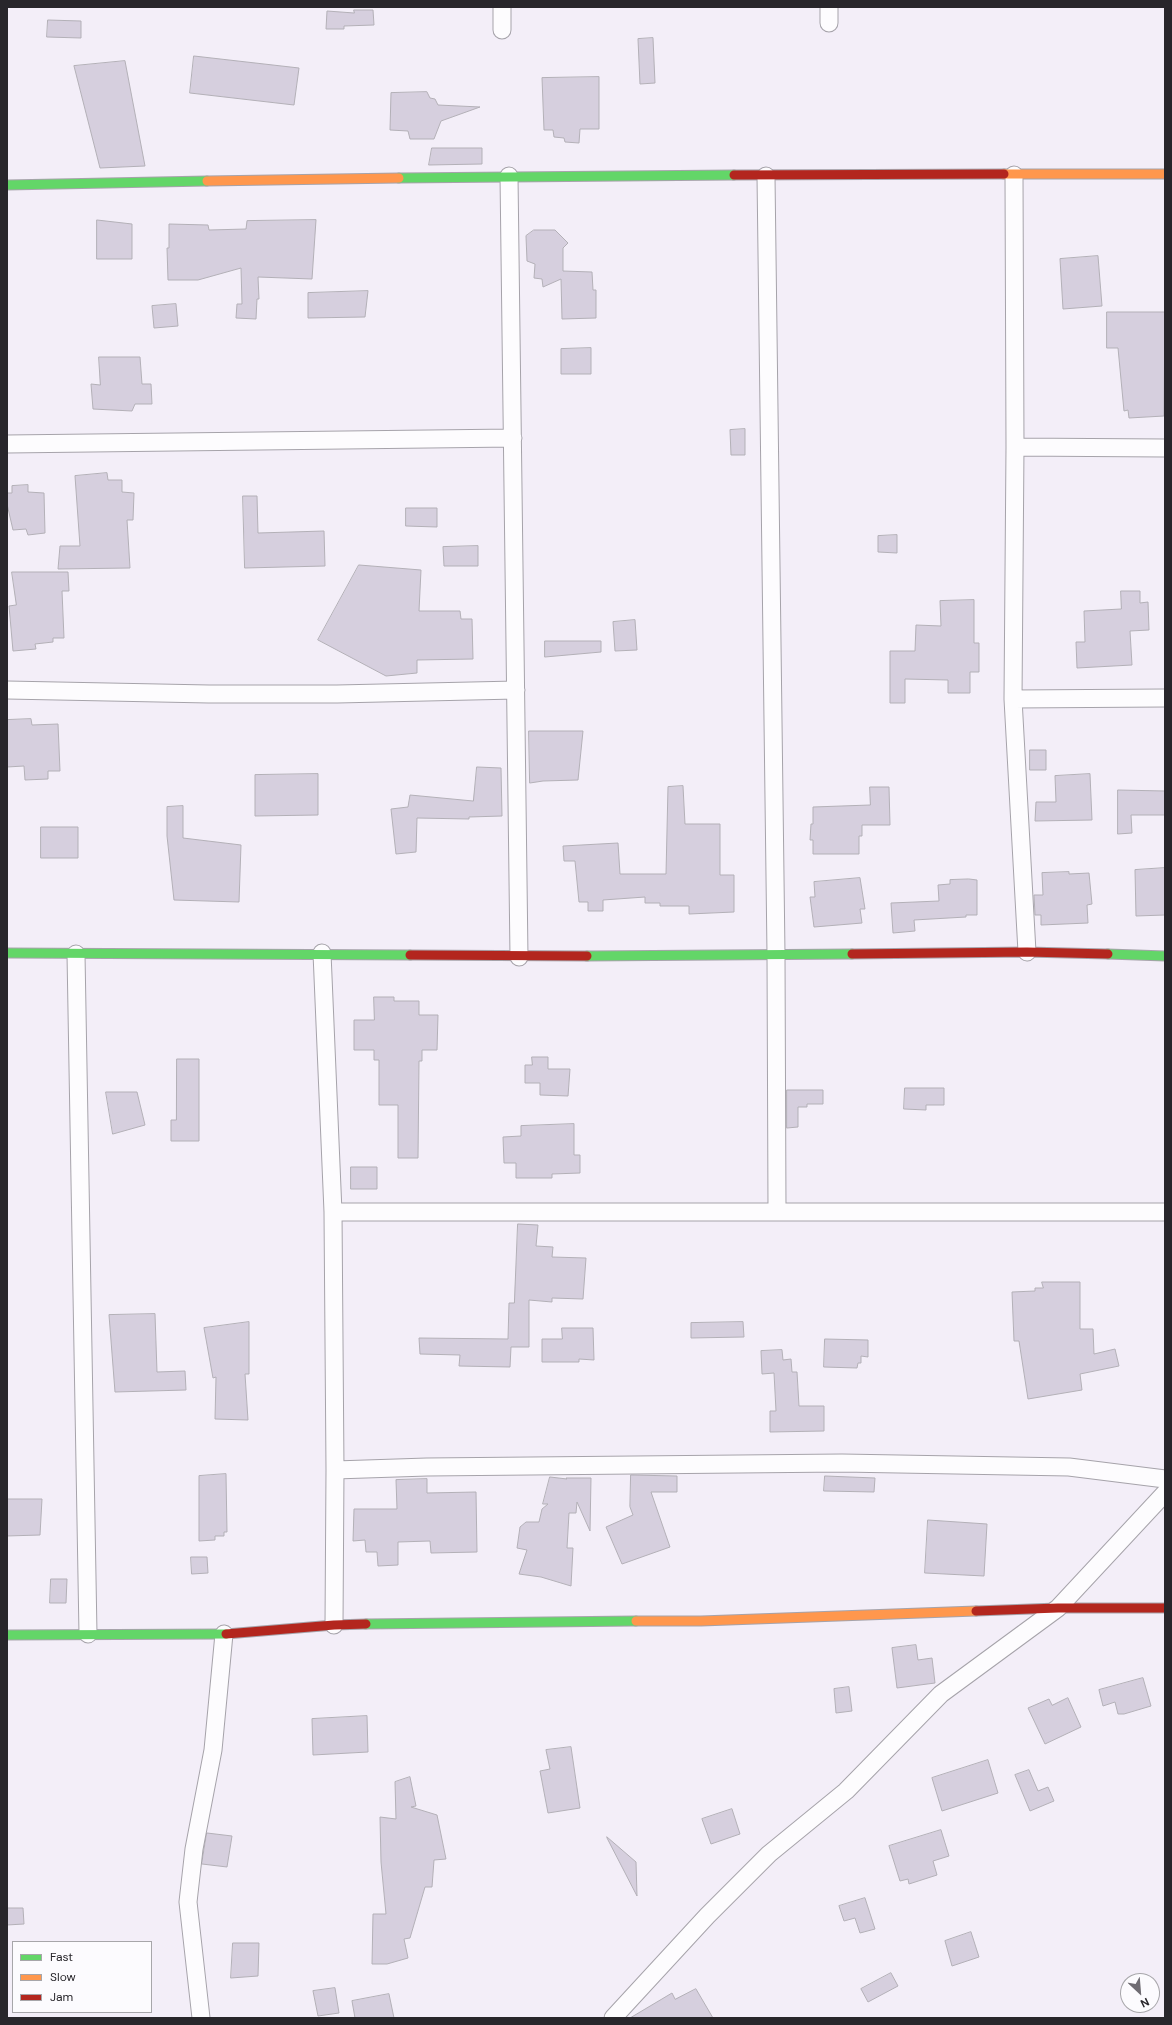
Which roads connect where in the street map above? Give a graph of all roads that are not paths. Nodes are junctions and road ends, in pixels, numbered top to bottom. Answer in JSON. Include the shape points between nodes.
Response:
{"nodes":[{"id":1,"x":502,"y":7,"type":"edge"},
{"id":2,"x":502,"y":30,"type":"dead end"},
{"id":3,"x":1165,"y":174,"type":"edge"},
{"id":4,"x":1014,"y":175,"type":"junction"},
{"id":5,"x":510,"y":176,"type":"junction"},
{"id":6,"x":766,"y":176,"type":"junction"},
{"id":7,"x":7,"y":185,"type":"edge"},
{"id":8,"x":513,"y":438,"type":"junction"},
{"id":9,"x":7,"y":444,"type":"edge"},
{"id":10,"x":1015,"y":447,"type":"junction"},
{"id":11,"x":1165,"y":448,"type":"edge"},
{"id":12,"x":7,"y":690,"type":"edge"},
{"id":13,"x":516,"y":690,"type":"junction"},
{"id":14,"x":1165,"y":698,"type":"edge"},
{"id":15,"x":1013,"y":699,"type":"junction"},
{"id":16,"x":1027,"y":952,"type":"junction"},
{"id":17,"x":7,"y":953,"type":"edge"},
{"id":18,"x":322,"y":953,"type":"junction"},
{"id":19,"x":76,"y":954,"type":"junction"},
{"id":20,"x":776,"y":954,"type":"junction"},
{"id":21,"x":1165,"y":956,"type":"edge"},
{"id":22,"x":519,"y":957,"type":"junction"},
{"id":23,"x":777,"y":1211,"type":"junction"},
{"id":24,"x":333,"y":1212,"type":"junction"},
{"id":25,"x":1165,"y":1212,"type":"edge"},
{"id":26,"x":335,"y":1470,"type":"junction"},
{"id":27,"x":1165,"y":1479,"type":"edge"},
{"id":28,"x":1165,"y":1493,"type":"edge"},
{"id":29,"x":1058,"y":1608,"type":"junction"},
{"id":30,"x":1165,"y":1608,"type":"edge"},
{"id":31,"x":334,"y":1625,"type":"junction"},
{"id":32,"x":7,"y":1634,"type":"edge"},
{"id":33,"x":88,"y":1634,"type":"junction"},
{"id":34,"x":224,"y":1634,"type":"junction"},
{"id":35,"x":201,"y":2018,"type":"edge"},
{"id":36,"x":613,"y":2018,"type":"edge"}],
"edges":[{"from":1,"to":2,"type":"street"},
{"from":3,"to":4,"type":"street"},
{"from":4,"to":6,"type":"street"},
{"from":4,"to":10,"type":"street"},
{"from":5,"to":6,"type":"street"},
{"from":5,"to":7,"type":"street"},
{"from":5,"to":8,"type":"street"},
{"from":6,"to":20,"type":"street"},
{"from":8,"to":9,"type":"street"},
{"from":8,"to":13,"type":"street"},
{"from":10,"to":11,"type":"street"},
{"from":10,"to":15,"type":"street"},
{"from":12,"to":13,"type":"street","via":[[233,694]]},
{"from":13,"to":22,"type":"street"},
{"from":14,"to":15,"type":"street"},
{"from":15,"to":16,"type":"street"},
{"from":16,"to":20,"type":"street"},
{"from":16,"to":21,"type":"street"},
{"from":17,"to":19,"type":"street"},
{"from":18,"to":19,"type":"street"},
{"from":18,"to":22,"type":"street"},
{"from":18,"to":24,"type":"street"},
{"from":19,"to":33,"type":"street"},
{"from":20,"to":22,"type":"street"},
{"from":20,"to":23,"type":"street"},
{"from":23,"to":24,"type":"street"},
{"from":23,"to":25,"type":"street"},
{"from":24,"to":26,"type":"street"},
{"from":26,"to":27,"type":"street","via":[[842,1463],[1069,1467]]},
{"from":26,"to":31,"type":"street"},
{"from":28,"to":29,"type":"street"},
{"from":29,"to":30,"type":"street"},
{"from":29,"to":31,"type":"street","via":[[701,1621]]},
{"from":29,"to":36,"type":"street","via":[[942,1694],[846,1791],[769,1854],[707,1916]]},
{"from":31,"to":34,"type":"street"},
{"from":32,"to":33,"type":"street"},
{"from":33,"to":34,"type":"street"},
{"from":34,"to":35,"type":"street","via":[[213,1750],[194,1849],[188,1902]]}]}
